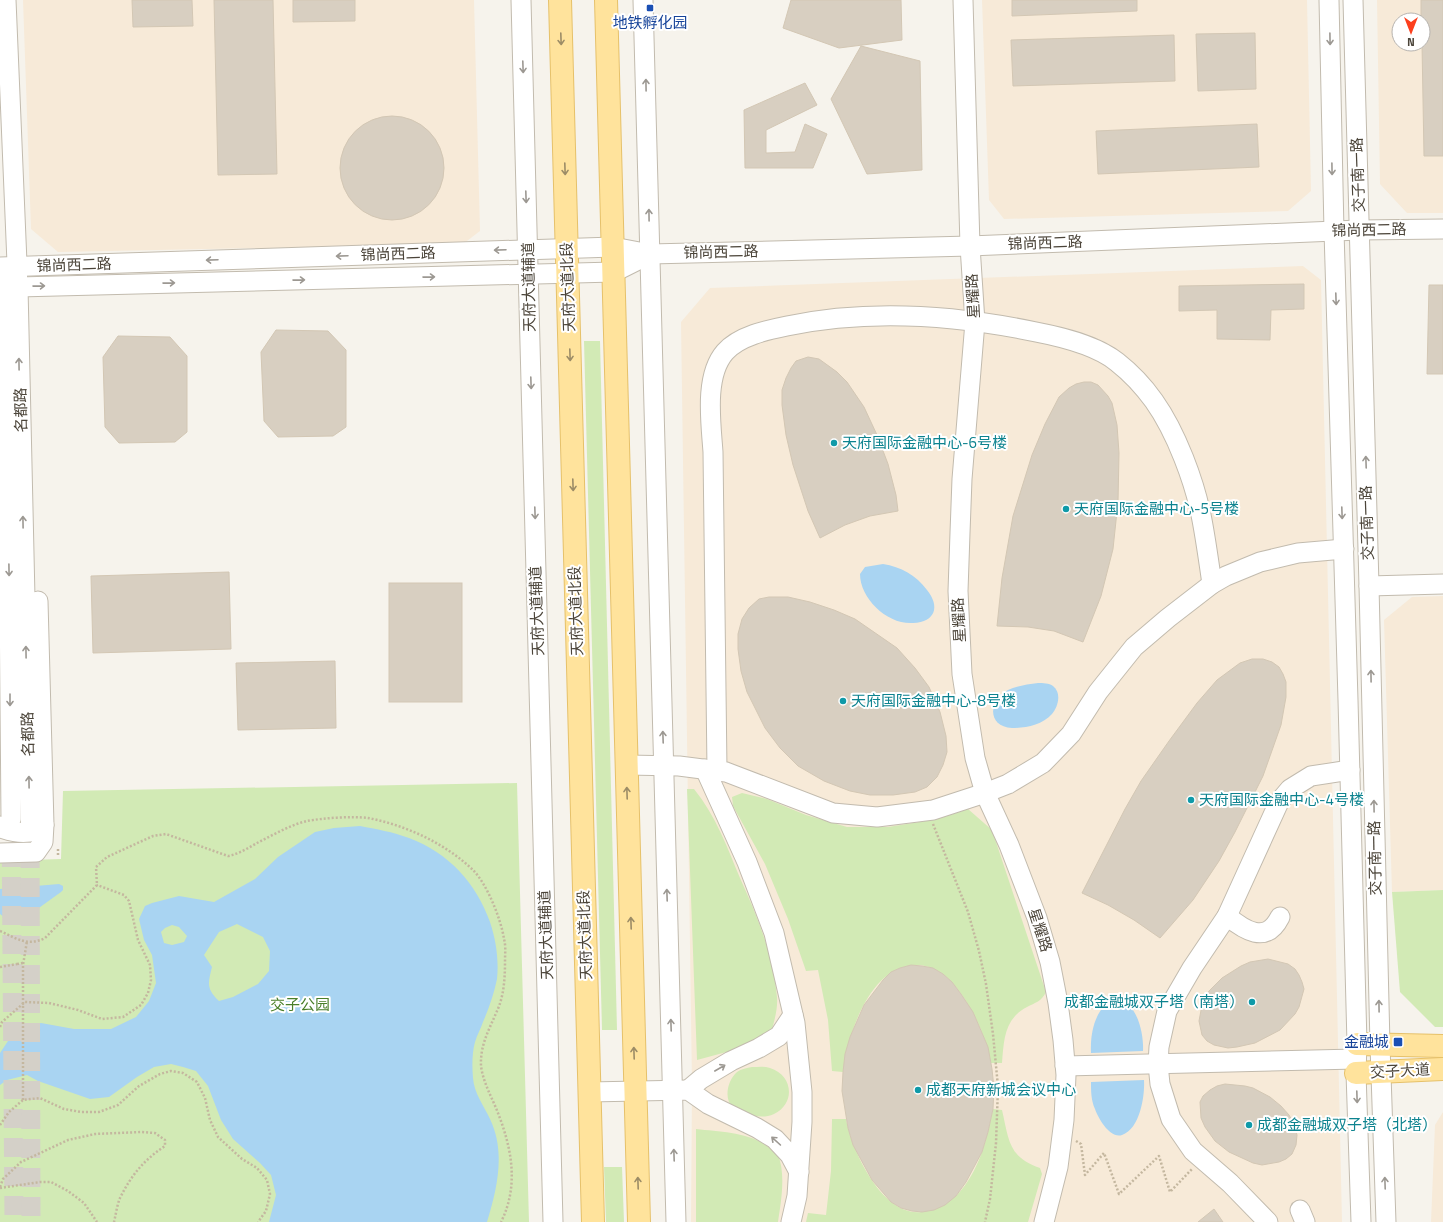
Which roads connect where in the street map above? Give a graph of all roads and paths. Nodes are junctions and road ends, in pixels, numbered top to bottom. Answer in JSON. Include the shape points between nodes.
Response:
{"nodes":[{"id":1,"x":6,"y":0,"type":"edge"},
{"id":2,"x":521,"y":0,"type":"edge"},
{"id":3,"x":560,"y":0,"type":"edge"},
{"id":4,"x":606,"y":0,"type":"edge"},
{"id":5,"x":643,"y":0,"type":"edge"},
{"id":6,"x":963,"y":0,"type":"edge"},
{"id":7,"x":1329,"y":0,"type":"edge"},
{"id":8,"x":1353,"y":0,"type":"edge"},
{"id":9,"x":1443,"y":229,"type":"edge"},
{"id":10,"x":1359,"y":230,"type":"junction"},
{"id":11,"x":1334,"y":231,"type":"junction"},
{"id":12,"x":970,"y":246,"type":"junction"},
{"id":13,"x":613,"y":247,"type":"junction"},
{"id":14,"x":567,"y":248,"type":"junction"},
{"id":15,"x":528,"y":249,"type":"junction"},
{"id":16,"x":650,"y":254,"type":"junction"},
{"id":17,"x":8,"y":267,"type":"edge"},
{"id":18,"x":614,"y":272,"type":"junction"},
{"id":19,"x":568,"y":273,"type":"junction"},
{"id":20,"x":528,"y":274,"type":"junction"},
{"id":21,"x":0,"y":279,"type":"edge"},
{"id":22,"x":6,"y":288,"type":"edge"},
{"id":23,"x":975,"y":322,"type":"junction"},
{"id":24,"x":2,"y":352,"type":"edge"},
{"id":25,"x":14,"y":457,"type":"junction"},
{"id":26,"x":0,"y":484,"type":"edge"},
{"id":27,"x":1344,"y":549,"type":"junction"},
{"id":28,"x":1212,"y":584,"type":"junction"},
{"id":29,"x":1443,"y":584,"type":"edge"},
{"id":30,"x":1369,"y":586,"type":"junction"},
{"id":31,"x":627,"y":765,"type":"junction"},
{"id":32,"x":664,"y":766,"type":"junction"},
{"id":33,"x":711,"y":770,"type":"junction"},
{"id":34,"x":1350,"y":770,"type":"junction"},
{"id":35,"x":985,"y":794,"type":"junction"},
{"id":36,"x":927,"y":811,"type":"junction"},
{"id":37,"x":21,"y":822,"type":"edge"},
{"id":38,"x":0,"y":853,"type":"edge"},
{"id":39,"x":97,"y":885,"type":"junction"},
{"id":40,"x":1227,"y":916,"type":"junction"},
{"id":41,"x":1280,"y":917,"type":"dead end"},
{"id":42,"x":0,"y":931,"type":"edge"},
{"id":43,"x":27,"y":941,"type":"junction"},
{"id":44,"x":23,"y":963,"type":"junction"},
{"id":45,"x":0,"y":967,"type":"edge"},
{"id":46,"x":23,"y":1004,"type":"junction"},
{"id":47,"x":793,"y":1015,"type":"junction"},
{"id":48,"x":0,"y":1027,"type":"edge"},
{"id":49,"x":1380,"y":1045,"type":"junction"},
{"id":50,"x":1443,"y":1046,"type":"edge"},
{"id":51,"x":1356,"y":1059,"type":"junction"},
{"id":52,"x":1158,"y":1064,"type":"junction"},
{"id":53,"x":1065,"y":1066,"type":"junction"},
{"id":54,"x":1443,"y":1069,"type":"edge"},
{"id":55,"x":1382,"y":1072,"type":"junction"},
{"id":56,"x":635,"y":1090,"type":"junction"},
{"id":57,"x":680,"y":1090,"type":"junction"},
{"id":58,"x":589,"y":1092,"type":"junction"},
{"id":59,"x":23,"y":1100,"type":"junction"},
{"id":60,"x":0,"y":1125,"type":"edge"},
{"id":61,"x":1062,"y":1135,"type":"junction"},
{"id":62,"x":1202,"y":1159,"type":"junction"},
{"id":63,"x":799,"y":1172,"type":"junction"},
{"id":64,"x":0,"y":1187,"type":"edge"},
{"id":65,"x":97,"y":1222,"type":"edge"},
{"id":66,"x":114,"y":1222,"type":"edge"},
{"id":67,"x":258,"y":1222,"type":"edge"},
{"id":68,"x":501,"y":1222,"type":"edge"},
{"id":69,"x":553,"y":1222,"type":"edge"},
{"id":70,"x":593,"y":1222,"type":"edge"},
{"id":71,"x":639,"y":1222,"type":"edge"},
{"id":72,"x":676,"y":1222,"type":"edge"},
{"id":73,"x":791,"y":1222,"type":"edge"},
{"id":74,"x":985,"y":1222,"type":"edge"},
{"id":75,"x":1044,"y":1222,"type":"edge"},
{"id":76,"x":1268,"y":1222,"type":"edge"},
{"id":77,"x":1361,"y":1222,"type":"edge"},
{"id":78,"x":1386,"y":1222,"type":"edge"}],
"edges":[{"from":1,"to":17,"type":"street","name":"名都路"},
{"from":2,"to":15,"type":"street","name":"天府大道辅道","one_way":true},
{"from":3,"to":14,"type":"main road","name":"天府大道北段","one_way":true},
{"from":4,"to":13,"type":"main road"},
{"from":16,"to":5,"type":"street","one_way":true},
{"from":6,"to":12,"type":"street","name":"星耀路"},
{"from":7,"to":11,"type":"street","name":"交子南一路","one_way":true},
{"from":8,"to":10,"type":"street","name":"交子南一路"},
{"from":9,"to":10,"type":"street","name":"锦尚西二路"},
{"from":10,"to":11,"type":"street","name":"锦尚西二路"},
{"from":30,"to":10,"type":"street","name":"交子南一路","one_way":true},
{"from":11,"to":12,"type":"street","name":"锦尚西二路"},
{"from":11,"to":27,"type":"street","name":"交子南一路","one_way":true},
{"from":12,"to":16,"type":"street","name":"锦尚西二路"},
{"from":12,"to":23,"type":"street","name":"星耀路"},
{"from":13,"to":14,"type":"street","name":"锦尚西二路"},
{"from":13,"to":16,"type":"street","name":"锦尚西二路"},
{"from":13,"to":18,"type":"main road"},
{"from":14,"to":15,"type":"street","name":"锦尚西二路"},
{"from":14,"to":19,"type":"main road","name":"天府大道北段"},
{"from":15,"to":17,"type":"street","name":"锦尚西二路","one_way":true},
{"from":15,"to":20,"type":"street","name":"天府大道辅道"},
{"from":16,"to":18,"type":"street"},
{"from":32,"to":16,"type":"street","one_way":true},
{"from":17,"to":22,"type":"street","name":"名都路"},
{"from":18,"to":19,"type":"street"},
{"from":18,"to":31,"type":"main road"},
{"from":19,"to":20,"type":"street"},
{"from":19,"to":58,"type":"main road","name":"天府大道北段","one_way":true},
{"from":22,"to":20,"type":"street","one_way":true},
{"from":20,"to":69,"type":"street","name":"天府大道辅道","one_way":true},
{"from":21,"to":22,"type":"street"},
{"from":22,"to":24,"type":"street"},
{"from":25,"to":22,"type":"street","name":"名都路","one_way":true},
{"from":23,"to":28,"type":"street","via":[[1015,327],[1088,346],[1116,361],[1154,400],[1172,431],[1189,472],[1202,518]]},
{"from":23,"to":33,"type":"street","via":[[915,316],[862,316],[807,322],[765,330],[742,339],[725,352],[716,367],[710,407],[713,460]]},
{"from":23,"to":35,"type":"street","name":"星耀路","via":[[962,479],[958,592],[962,674],[975,758]]},
{"from":24,"to":25,"type":"street"},
{"from":25,"to":26,"type":"street"},
{"from":25,"to":37,"type":"street","name":"名都路"},
{"from":27,"to":28,"type":"street","via":[[1298,553],[1260,562]]},
{"from":27,"to":34,"type":"street","name":"交子南一路"},
{"from":28,"to":35,"type":"street","via":[[1134,647],[1098,692],[1071,734],[1043,763],[1008,784]]},
{"from":29,"to":30,"type":"street"},
{"from":49,"to":30,"type":"street","name":"交子南一路","one_way":true},
{"from":31,"to":32,"type":"street"},
{"from":56,"to":31,"type":"main road","one_way":true},
{"from":32,"to":33,"type":"street"},
{"from":57,"to":32,"type":"street","one_way":true},
{"from":33,"to":36,"type":"street","via":[[726,772],[833,813],[877,817]]},
{"from":33,"to":47,"type":"street","via":[[772,927]]},
{"from":34,"to":40,"type":"street","via":[[1311,776],[1290,789],[1279,802]]},
{"from":34,"to":51,"type":"street","name":"交子南一路"},
{"from":35,"to":36,"type":"street"},
{"from":35,"to":53,"type":"street","name":"星耀路","via":[[1009,845],[1040,925],[1058,1003]]},
{"from":36,"to":74,"type":"path","via":[[968,912],[986,984],[998,1087],[996,1143]]},
{"from":37,"to":38,"type":"street","name":"名都路","via":[[43,842],[36,852]]},
{"from":39,"to":43,"type":"path","via":[[45,938],[36,942]]},
{"from":39,"to":46,"type":"path","via":[[124,895],[129,901],[138,940],[150,965],[152,980],[148,993],[140,1005],[123,1017],[102,1018],[49,1003]]},
{"from":39,"to":68,"type":"path","via":[[96,867],[107,857],[153,836],[166,834],[228,856],[237,854],[275,833],[306,822],[337,818],[367,818],[398,826],[427,838],[454,854],[474,871],[488,893],[504,939],[504,985],[498,1010],[481,1050],[481,1067],[486,1087],[505,1132],[511,1157],[512,1184],[506,1212]]},
{"from":40,"to":41,"type":"street","via":[[1254,933],[1266,932]]},
{"from":40,"to":52,"type":"street","via":[[1167,1011]]},
{"from":42,"to":43,"type":"path"},
{"from":43,"to":44,"type":"path"},
{"from":44,"to":45,"type":"path","bridge":true},
{"from":44,"to":46,"type":"path"},
{"from":46,"to":48,"type":"path","via":[[2,1022]]},
{"from":46,"to":59,"type":"path"},
{"from":57,"to":47,"type":"street","one_way":true,"via":[[779,1036]]},
{"from":47,"to":63,"type":"street","via":[[802,1092]]},
{"from":49,"to":50,"type":"main road","name":"交子大道"},
{"from":49,"to":51,"type":"main road","name":"交子大道"},
{"from":49,"to":55,"type":"street","name":"交子南一路"},
{"from":51,"to":52,"type":"street"},
{"from":51,"to":55,"type":"main road","name":"交子大道"},
{"from":51,"to":77,"type":"street","name":"交子南一路","one_way":true},
{"from":52,"to":53,"type":"street"},
{"from":52,"to":62,"type":"street","via":[[1160,1084],[1171,1119],[1193,1151]]},
{"from":53,"to":61,"type":"street","name":"星耀路"},
{"from":54,"to":55,"type":"main road","name":"交子大道"},
{"from":78,"to":55,"type":"street","name":"交子南一路","one_way":true},
{"from":56,"to":57,"type":"street"},
{"from":56,"to":58,"type":"street"},
{"from":71,"to":56,"type":"main road","one_way":true},
{"from":63,"to":57,"type":"street","one_way":true,"via":[[790,1155],[775,1139]]},
{"from":72,"to":57,"type":"street","one_way":true},
{"from":58,"to":70,"type":"main road","name":"天府大道北段"},
{"from":59,"to":60,"type":"path","via":[[8,1112]]},
{"from":59,"to":67,"type":"path","via":[[40,1098],[64,1109],[99,1112],[118,1105],[139,1086],[160,1074],[171,1071],[183,1073],[197,1082],[218,1137],[242,1159],[257,1168],[267,1180],[270,1194],[266,1211]]},
{"from":61,"to":62,"type":"path","via":[[1081,1144],[1085,1175],[1104,1153],[1119,1194],[1159,1156],[1170,1192]]},
{"from":61,"to":75,"type":"street","name":"星耀路","via":[[1058,1167]]},
{"from":62,"to":76,"type":"street"},
{"from":63,"to":73,"type":"street"},
{"from":64,"to":65,"type":"path","via":[[51,1182],[84,1203]]},
{"from":64,"to":66,"type":"path","via":[[3,1179],[21,1162],[68,1140],[95,1134],[155,1133],[165,1140],[165,1146],[139,1167],[120,1199]]}]}
